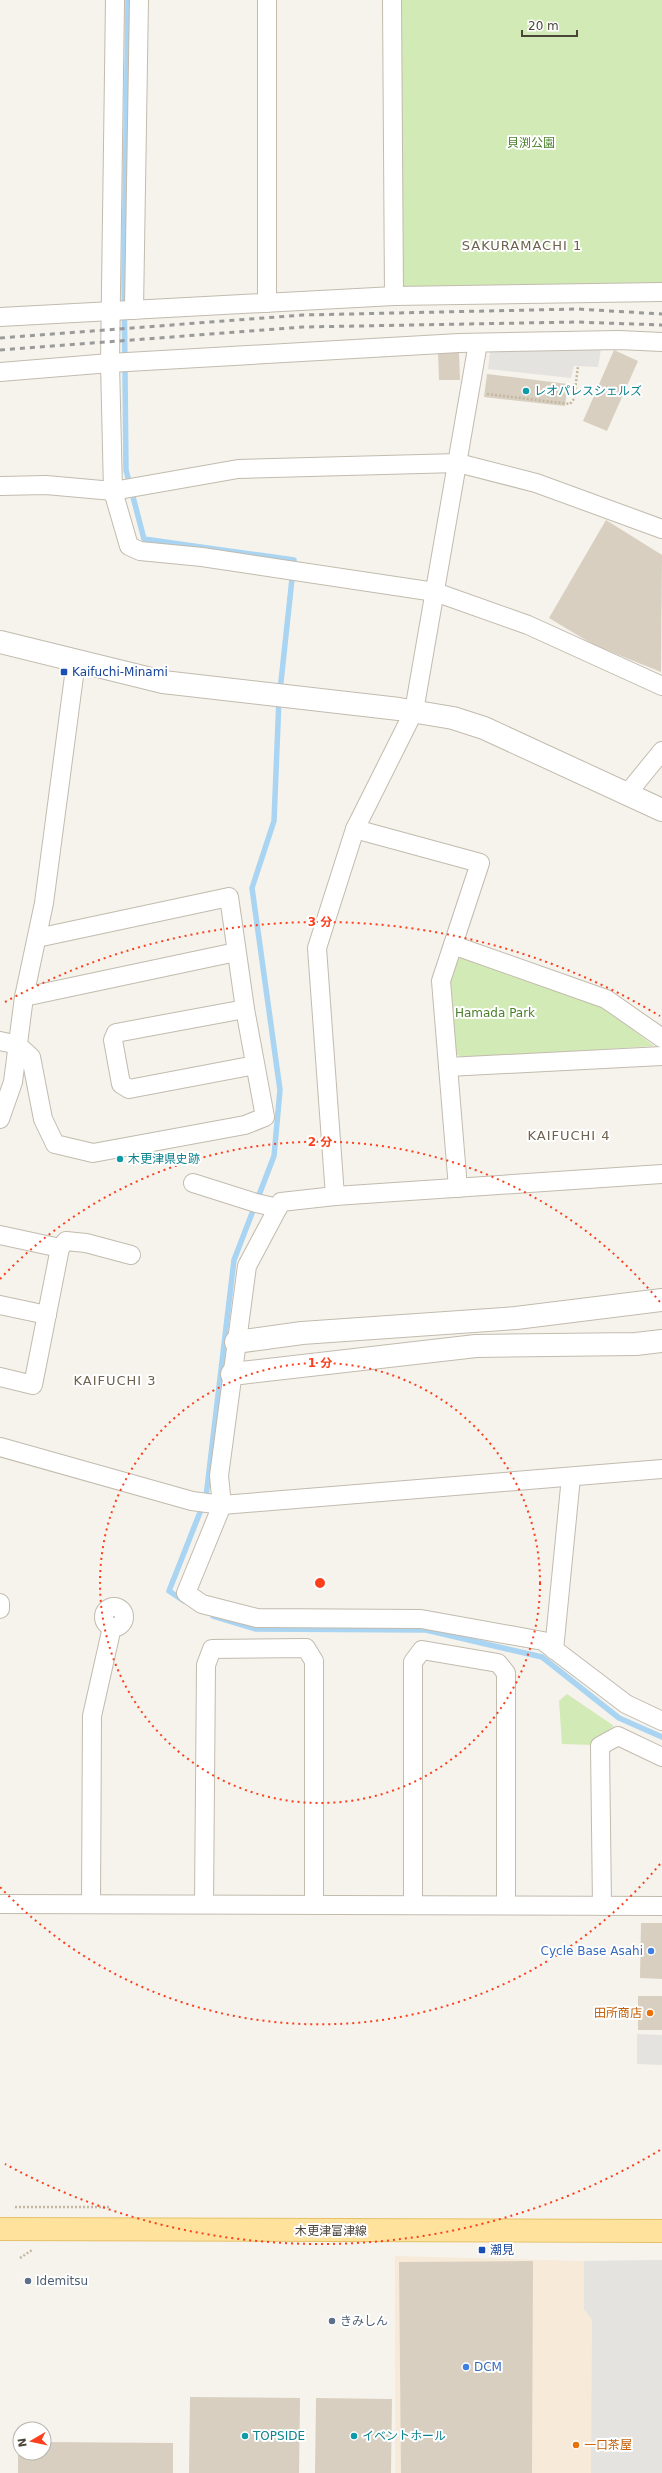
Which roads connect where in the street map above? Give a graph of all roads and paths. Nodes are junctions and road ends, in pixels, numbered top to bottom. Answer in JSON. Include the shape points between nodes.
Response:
{"nodes":[{"id":1,"x":115,"y":0,"type":"edge"},
{"id":2,"x":139,"y":0,"type":"edge"},
{"id":3,"x":267,"y":0,"type":"edge"},
{"id":4,"x":392,"y":0,"type":"edge"},
{"id":5,"x":662,"y":292,"type":"edge"},
{"id":6,"x":394,"y":296,"type":"junction"},
{"id":7,"x":267,"y":303,"type":"junction"},
{"id":8,"x":134,"y":310,"type":"junction"},
{"id":9,"x":111,"y":311,"type":"junction"},
{"id":10,"x":0,"y":317,"type":"edge"},
{"id":11,"x":662,"y":342,"type":"edge"},
{"id":12,"x":478,"y":344,"type":"junction"},
{"id":13,"x":110,"y":363,"type":"junction"},
{"id":14,"x":578,"y":366,"type":"dead end"},
{"id":15,"x":0,"y":372,"type":"edge"},
{"id":16,"x":484,"y":393,"type":"dead end"},
{"id":17,"x":458,"y":463,"type":"junction"},
{"id":18,"x":0,"y":486,"type":"edge"},
{"id":19,"x":113,"y":491,"type":"junction"},
{"id":20,"x":662,"y":529,"type":"edge"},
{"id":21,"x":435,"y":592,"type":"junction"},
{"id":22,"x":0,"y":642,"type":"edge"},
{"id":23,"x":76,"y":661,"type":"junction"},
{"id":24,"x":662,"y":686,"type":"edge"},
{"id":25,"x":414,"y":712,"type":"junction"},
{"id":26,"x":662,"y":751,"type":"edge"},
{"id":27,"x":627,"y":794,"type":"junction"},
{"id":28,"x":662,"y":810,"type":"edge"},
{"id":29,"x":355,"y":829,"type":"junction"},
{"id":30,"x":37,"y":938,"type":"junction"},
{"id":31,"x":453,"y":945,"type":"junction"},
{"id":32,"x":236,"y":952,"type":"junction"},
{"id":33,"x":24,"y":997,"type":"junction"},
{"id":34,"x":244,"y":1010,"type":"junction"},
{"id":35,"x":662,"y":1038,"type":"edge"},
{"id":36,"x":0,"y":1041,"type":"edge"},
{"id":37,"x":18,"y":1045,"type":"junction"},
{"id":38,"x":662,"y":1056,"type":"edge"},
{"id":39,"x":255,"y":1065,"type":"junction"},
{"id":40,"x":448,"y":1067,"type":"junction"},
{"id":41,"x":0,"y":1119,"type":"edge"},
{"id":42,"x":662,"y":1174,"type":"edge"},
{"id":43,"x":193,"y":1183,"type":"dead end"},
{"id":44,"x":458,"y":1188,"type":"junction"},
{"id":45,"x":335,"y":1196,"type":"junction"},
{"id":46,"x":278,"y":1208,"type":"junction"},
{"id":47,"x":0,"y":1234,"type":"edge"},
{"id":48,"x":60,"y":1248,"type":"junction"},
{"id":49,"x":131,"y":1255,"type":"dead end"},
{"id":50,"x":662,"y":1300,"type":"edge"},
{"id":51,"x":0,"y":1305,"type":"edge"},
{"id":52,"x":47,"y":1315,"type":"junction"},
{"id":53,"x":662,"y":1341,"type":"edge"},
{"id":54,"x":236,"y":1342,"type":"junction"},
{"id":55,"x":232,"y":1374,"type":"junction"},
{"id":56,"x":0,"y":1377,"type":"edge"},
{"id":57,"x":0,"y":1447,"type":"edge"},
{"id":58,"x":662,"y":1469,"type":"edge"},
{"id":59,"x":571,"y":1477,"type":"junction"},
{"id":60,"x":222,"y":1505,"type":"junction"},
{"id":61,"x":0,"y":1603,"type":"edge"},
{"id":62,"x":0,"y":1609,"type":"edge"},
{"id":63,"x":112,"y":1627,"type":"dead end"},
{"id":64,"x":554,"y":1650,"type":"junction"},
{"id":65,"x":662,"y":1721,"type":"edge"},
{"id":66,"x":662,"y":1757,"type":"edge"},
{"id":67,"x":0,"y":1904,"type":"edge"},
{"id":68,"x":91,"y":1904,"type":"junction"},
{"id":69,"x":204,"y":1904,"type":"junction"},
{"id":70,"x":506,"y":1904,"type":"junction"},
{"id":71,"x":314,"y":1905,"type":"junction"},
{"id":72,"x":413,"y":1905,"type":"junction"},
{"id":73,"x":602,"y":1906,"type":"junction"},
{"id":74,"x":662,"y":1906,"type":"edge"},
{"id":75,"x":0,"y":2229,"type":"edge"},
{"id":76,"x":662,"y":2231,"type":"edge"}],
"edges":[{"from":1,"to":9,"type":"street"},
{"from":2,"to":8,"type":"street"},
{"from":3,"to":7,"type":"street"},
{"from":4,"to":6,"type":"street"},
{"from":5,"to":6,"type":"street"},
{"from":6,"to":7,"type":"street"},
{"from":7,"to":8,"type":"street"},
{"from":8,"to":9,"type":"street"},
{"from":9,"to":10,"type":"street"},
{"from":9,"to":13,"type":"street"},
{"from":11,"to":12,"type":"street","via":[[619,340]]},
{"from":12,"to":13,"type":"street"},
{"from":12,"to":17,"type":"street"},
{"from":13,"to":15,"type":"street"},
{"from":13,"to":19,"type":"street"},
{"from":14,"to":16,"type":"path","via":[[574,399],[570,404]]},
{"from":17,"to":19,"type":"street","via":[[238,469]]},
{"from":17,"to":20,"type":"street","via":[[536,484]]},
{"from":17,"to":21,"type":"street"},
{"from":18,"to":19,"type":"street","via":[[46,485]]},
{"from":19,"to":21,"type":"street","via":[[129,546],[140,551],[202,556]]},
{"from":21,"to":24,"type":"street","via":[[528,625]]},
{"from":21,"to":25,"type":"street"},
{"from":22,"to":23,"type":"street"},
{"from":23,"to":25,"type":"street","via":[[163,682]]},
{"from":23,"to":30,"type":"street","via":[[44,903]]},
{"from":25,"to":27,"type":"street","via":[[453,718],[484,728]]},
{"from":25,"to":29,"type":"street"},
{"from":26,"to":27,"type":"street"},
{"from":27,"to":28,"type":"street"},
{"from":29,"to":31,"type":"street","via":[[480,863]]},
{"from":29,"to":45,"type":"street","via":[[317,948]]},
{"from":30,"to":32,"type":"street","via":[[229,897]]},
{"from":30,"to":33,"type":"street"},
{"from":31,"to":35,"type":"street","via":[[606,999]]},
{"from":31,"to":40,"type":"street","via":[[441,981]]},
{"from":32,"to":33,"type":"street"},
{"from":32,"to":34,"type":"street"},
{"from":33,"to":37,"type":"street"},
{"from":34,"to":39,"type":"street"},
{"from":34,"to":39,"type":"street","via":[[116,1033],[113,1040],[117,1062],[122,1084],[129,1089]]},
{"from":36,"to":37,"type":"street"},
{"from":37,"to":39,"type":"street","via":[[31,1057],[42,1119],[55,1144],[93,1153],[245,1125],[265,1117]]},
{"from":37,"to":41,"type":"street","via":[[13,1082]]},
{"from":38,"to":40,"type":"street"},
{"from":40,"to":44,"type":"street"},
{"from":42,"to":44,"type":"street"},
{"from":43,"to":46,"type":"street"},
{"from":44,"to":45,"type":"street"},
{"from":45,"to":46,"type":"street","via":[[281,1202]]},
{"from":46,"to":54,"type":"street","via":[[247,1266]]},
{"from":47,"to":48,"type":"street"},
{"from":48,"to":49,"type":"street","via":[[66,1242],[86,1243]]},
{"from":48,"to":52,"type":"street"},
{"from":50,"to":54,"type":"street","via":[[516,1318],[302,1333]]},
{"from":51,"to":52,"type":"street"},
{"from":52,"to":56,"type":"street","via":[[33,1385]]},
{"from":53,"to":55,"type":"street","via":[[636,1344],[476,1346]]},
{"from":54,"to":55,"type":"street"},
{"from":55,"to":60,"type":"street","via":[[219,1476]]},
{"from":57,"to":60,"type":"street","via":[[192,1501]]},
{"from":58,"to":59,"type":"street"},
{"from":59,"to":60,"type":"street"},
{"from":59,"to":64,"type":"street"},
{"from":60,"to":64,"type":"street","via":[[186,1593],[202,1604],[257,1618],[421,1619],[543,1641]]},
{"from":61,"to":62,"type":"street"},
{"from":63,"to":68,"type":"street","via":[[92,1716]]},
{"from":64,"to":65,"type":"street","via":[[626,1704]]},
{"from":66,"to":73,"type":"street","via":[[618,1736],[600,1746]]},
{"from":67,"to":68,"type":"street"},
{"from":68,"to":69,"type":"street"},
{"from":69,"to":71,"type":"street"},
{"from":69,"to":71,"type":"street","via":[[206,1665],[210,1654],[212,1649],[306,1648],[314,1661]]},
{"from":70,"to":72,"type":"street"},
{"from":70,"to":72,"type":"street","via":[[506,1673],[498,1663],[422,1650],[414,1662]]},
{"from":70,"to":73,"type":"street"},
{"from":71,"to":72,"type":"street"},
{"from":73,"to":74,"type":"street"},
{"from":75,"to":76,"type":"main road","name":"木更津富津線"}]}
